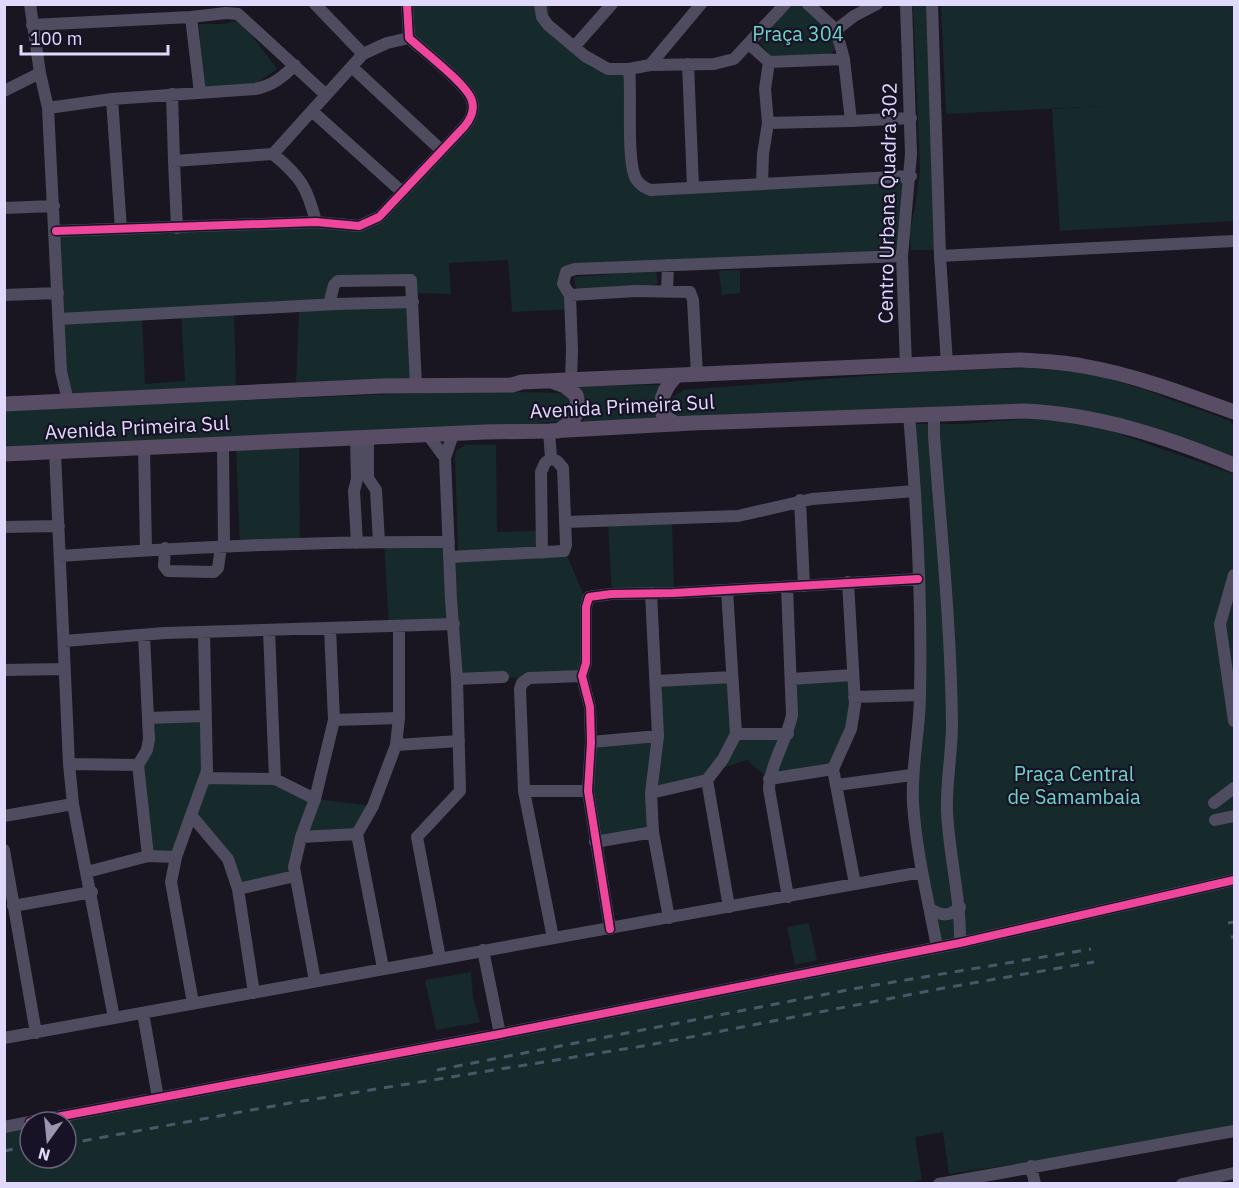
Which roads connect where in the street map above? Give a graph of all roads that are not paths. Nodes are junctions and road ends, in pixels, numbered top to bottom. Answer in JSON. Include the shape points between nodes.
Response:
{"nodes":[{"id":1,"x":30,"y":4,"type":"edge"},
{"id":2,"x":248,"y":4,"type":"edge"},
{"id":3,"x":407,"y":4,"type":"edge"},
{"id":4,"x":540,"y":4,"type":"edge"},
{"id":5,"x":612,"y":4,"type":"edge"},
{"id":6,"x":701,"y":4,"type":"edge"},
{"id":7,"x":784,"y":4,"type":"edge"},
{"id":8,"x":808,"y":4,"type":"edge"},
{"id":9,"x":876,"y":4,"type":"edge"},
{"id":10,"x":906,"y":4,"type":"edge"},
{"id":11,"x":932,"y":4,"type":"edge"},
{"id":12,"x":320,"y":6,"type":"edge"},
{"id":13,"x":227,"y":10,"type":"edge"},
{"id":14,"x":191,"y":17,"type":"junction"},
{"id":15,"x":32,"y":25,"type":"junction"},
{"id":16,"x":836,"y":30,"type":"junction"},
{"id":17,"x":409,"y":38,"type":"junction"},
{"id":18,"x":749,"y":44,"type":"junction"},
{"id":19,"x":574,"y":47,"type":"junction"},
{"id":20,"x":363,"y":54,"type":"junction"},
{"id":21,"x":844,"y":59,"type":"junction"},
{"id":22,"x":769,"y":62,"type":"junction"},
{"id":23,"x":650,"y":64,"type":"junction"},
{"id":24,"x":688,"y":64,"type":"junction"},
{"id":25,"x":295,"y":65,"type":"junction"},
{"id":26,"x":352,"y":67,"type":"junction"},
{"id":27,"x":629,"y":69,"type":"junction"},
{"id":28,"x":40,"y":73,"type":"junction"},
{"id":29,"x":4,"y":91,"type":"edge"},
{"id":30,"x":200,"y":93,"type":"junction"},
{"id":31,"x":172,"y":94,"type":"junction"},
{"id":32,"x":326,"y":94,"type":"junction"},
{"id":33,"x":112,"y":99,"type":"junction"},
{"id":34,"x":48,"y":108,"type":"junction"},
{"id":35,"x":312,"y":111,"type":"junction"},
{"id":36,"x":911,"y":118,"type":"junction"},
{"id":37,"x":851,"y":121,"type":"junction"},
{"id":38,"x":768,"y":123,"type":"junction"},
{"id":39,"x":441,"y":150,"type":"junction"},
{"id":40,"x":273,"y":154,"type":"junction"},
{"id":41,"x":174,"y":162,"type":"junction"},
{"id":42,"x":911,"y":176,"type":"junction"},
{"id":43,"x":762,"y":184,"type":"junction"},
{"id":44,"x":693,"y":188,"type":"junction"},
{"id":45,"x":402,"y":192,"type":"junction"},
{"id":46,"x":54,"y":206,"type":"junction"},
{"id":47,"x":4,"y":208,"type":"edge"},
{"id":48,"x":316,"y":222,"type":"junction"},
{"id":49,"x":177,"y":228,"type":"junction"},
{"id":50,"x":121,"y":230,"type":"junction"},
{"id":51,"x":56,"y":231,"type":"junction"},
{"id":52,"x":1234,"y":241,"type":"edge"},
{"id":53,"x":902,"y":256,"type":"junction"},
{"id":54,"x":940,"y":256,"type":"junction"},
{"id":55,"x":668,"y":265,"type":"junction"},
{"id":56,"x":667,"y":291,"type":"junction"},
{"id":57,"x":58,"y":293,"type":"junction"},
{"id":58,"x":570,"y":294,"type":"junction"},
{"id":59,"x":4,"y":295,"type":"edge"},
{"id":60,"x":413,"y":302,"type":"junction"},
{"id":61,"x":329,"y":304,"type":"junction"},
{"id":62,"x":59,"y":318,"type":"junction"},
{"id":63,"x":947,"y":364,"type":"junction"},
{"id":64,"x":906,"y":366,"type":"junction"},
{"id":65,"x":697,"y":375,"type":"junction"},
{"id":66,"x":675,"y":376,"type":"junction"},
{"id":67,"x":571,"y":380,"type":"junction"},
{"id":68,"x":554,"y":382,"type":"junction"},
{"id":69,"x":416,"y":386,"type":"junction"},
{"id":70,"x":63,"y":401,"type":"junction"},
{"id":71,"x":4,"y":404,"type":"edge"},
{"id":72,"x":1234,"y":412,"type":"edge"},
{"id":73,"x":934,"y":414,"type":"junction"},
{"id":74,"x":909,"y":415,"type":"junction"},
{"id":75,"x":678,"y":424,"type":"junction"},
{"id":76,"x":554,"y":431,"type":"junction"},
{"id":77,"x":453,"y":434,"type":"junction"},
{"id":78,"x":428,"y":435,"type":"junction"},
{"id":79,"x":362,"y":438,"type":"junction"},
{"id":80,"x":223,"y":444,"type":"junction"},
{"id":81,"x":144,"y":448,"type":"junction"},
{"id":82,"x":55,"y":452,"type":"junction"},
{"id":83,"x":4,"y":454,"type":"edge"},
{"id":84,"x":445,"y":458,"type":"junction"},
{"id":85,"x":551,"y":458,"type":"junction"},
{"id":86,"x":1231,"y":461,"type":"edge"},
{"id":87,"x":363,"y":479,"type":"junction"},
{"id":88,"x":915,"y":491,"type":"junction"},
{"id":89,"x":800,"y":500,"type":"junction"},
{"id":90,"x":566,"y":522,"type":"junction"},
{"id":91,"x":4,"y":526,"type":"edge"},
{"id":92,"x":59,"y":526,"type":"junction"},
{"id":93,"x":378,"y":542,"type":"junction"},
{"id":94,"x":448,"y":542,"type":"junction"},
{"id":95,"x":357,"y":543,"type":"junction"},
{"id":96,"x":222,"y":547,"type":"junction"},
{"id":97,"x":165,"y":548,"type":"junction"},
{"id":98,"x":146,"y":550,"type":"junction"},
{"id":99,"x":542,"y":553,"type":"junction"},
{"id":100,"x":60,"y":556,"type":"junction"},
{"id":101,"x":449,"y":557,"type":"junction"},
{"id":102,"x":1234,"y":575,"type":"edge"},
{"id":103,"x":918,"y":579,"type":"junction"},
{"id":104,"x":848,"y":582,"type":"junction"},
{"id":105,"x":804,"y":585,"type":"junction"},
{"id":106,"x":787,"y":587,"type":"junction"},
{"id":107,"x":727,"y":590,"type":"junction"},
{"id":108,"x":651,"y":593,"type":"junction"},
{"id":109,"x":454,"y":624,"type":"junction"},
{"id":110,"x":399,"y":626,"type":"junction"},
{"id":111,"x":330,"y":628,"type":"junction"},
{"id":112,"x":269,"y":630,"type":"junction"},
{"id":113,"x":204,"y":632,"type":"junction"},
{"id":114,"x":144,"y":635,"type":"junction"},
{"id":115,"x":64,"y":641,"type":"junction"},
{"id":116,"x":65,"y":669,"type":"junction"},
{"id":117,"x":4,"y":670,"type":"edge"},
{"id":118,"x":853,"y":675,"type":"junction"},
{"id":119,"x":582,"y":676,"type":"junction"},
{"id":120,"x":503,"y":677,"type":"dead end"},
{"id":121,"x":732,"y":677,"type":"junction"},
{"id":122,"x":457,"y":679,"type":"junction"},
{"id":123,"x":791,"y":679,"type":"junction"},
{"id":124,"x":657,"y":681,"type":"junction"},
{"id":125,"x":920,"y":695,"type":"junction"},
{"id":126,"x":854,"y":697,"type":"junction"},
{"id":127,"x":206,"y":716,"type":"junction"},
{"id":128,"x":148,"y":718,"type":"junction"},
{"id":129,"x":399,"y":718,"type":"junction"},
{"id":130,"x":334,"y":720,"type":"junction"},
{"id":131,"x":1234,"y":721,"type":"edge"},
{"id":132,"x":736,"y":734,"type":"junction"},
{"id":133,"x":788,"y":734,"type":"junction"},
{"id":134,"x":658,"y":736,"type":"junction"},
{"id":135,"x":459,"y":741,"type":"junction"},
{"id":136,"x":591,"y":742,"type":"junction"},
{"id":137,"x":396,"y":745,"type":"junction"},
{"id":138,"x":69,"y":764,"type":"junction"},
{"id":139,"x":138,"y":765,"type":"junction"},
{"id":140,"x":833,"y":770,"type":"junction"},
{"id":141,"x":912,"y":775,"type":"junction"},
{"id":142,"x":206,"y":778,"type":"junction"},
{"id":143,"x":275,"y":779,"type":"junction"},
{"id":144,"x":769,"y":779,"type":"junction"},
{"id":145,"x":707,"y":780,"type":"junction"},
{"id":146,"x":837,"y":785,"type":"junction"},
{"id":147,"x":1234,"y":788,"type":"edge"},
{"id":148,"x":524,"y":791,"type":"junction"},
{"id":149,"x":588,"y":791,"type":"junction"},
{"id":150,"x":651,"y":793,"type":"junction"},
{"id":151,"x":315,"y":799,"type":"junction"},
{"id":152,"x":1214,"y":803,"type":"dead end"},
{"id":153,"x":74,"y":804,"type":"junction"},
{"id":154,"x":191,"y":815,"type":"junction"},
{"id":155,"x":4,"y":816,"type":"edge"},
{"id":156,"x":1234,"y":816,"type":"edge"},
{"id":157,"x":1215,"y":820,"type":"dead end"},
{"id":158,"x":652,"y":832,"type":"junction"},
{"id":159,"x":357,"y":834,"type":"junction"},
{"id":160,"x":301,"y":837,"type":"junction"},
{"id":161,"x":595,"y":842,"type":"junction"},
{"id":162,"x":4,"y":850,"type":"edge"},
{"id":163,"x":148,"y":856,"type":"junction"},
{"id":164,"x":176,"y":857,"type":"junction"},
{"id":165,"x":87,"y":872,"type":"junction"},
{"id":166,"x":922,"y":872,"type":"junction"},
{"id":167,"x":295,"y":876,"type":"junction"},
{"id":168,"x":6,"y":877,"type":"edge"},
{"id":169,"x":1234,"y":880,"type":"edge"},
{"id":170,"x":855,"y":884,"type":"junction"},
{"id":171,"x":238,"y":889,"type":"junction"},
{"id":172,"x":92,"y":892,"type":"junction"},
{"id":173,"x":788,"y":897,"type":"junction"},
{"id":174,"x":13,"y":906,"type":"junction"},
{"id":175,"x":729,"y":907,"type":"junction"},
{"id":176,"x":960,"y":907,"type":"junction"},
{"id":177,"x":930,"y":909,"type":"junction"},
{"id":178,"x":669,"y":918,"type":"junction"},
{"id":179,"x":610,"y":929,"type":"junction"},
{"id":180,"x":553,"y":938,"type":"junction"},
{"id":181,"x":960,"y":943,"type":"junction"},
{"id":182,"x":937,"y":947,"type":"junction"},
{"id":183,"x":483,"y":950,"type":"junction"},
{"id":184,"x":440,"y":958,"type":"junction"},
{"id":185,"x":383,"y":969,"type":"junction"},
{"id":186,"x":315,"y":981,"type":"junction"},
{"id":187,"x":254,"y":993,"type":"junction"},
{"id":188,"x":193,"y":1003,"type":"junction"},
{"id":189,"x":143,"y":1013,"type":"junction"},
{"id":190,"x":114,"y":1018,"type":"junction"},
{"id":191,"x":36,"y":1032,"type":"junction"},
{"id":192,"x":500,"y":1034,"type":"junction"},
{"id":193,"x":4,"y":1038,"type":"edge"},
{"id":194,"x":158,"y":1098,"type":"junction"},
{"id":195,"x":78,"y":1113,"type":"edge"},
{"id":196,"x":1234,"y":1131,"type":"edge"},
{"id":197,"x":1031,"y":1166,"type":"junction"},
{"id":198,"x":1234,"y":1173,"type":"edge"},
{"id":199,"x":964,"y":1181,"type":"edge"},
{"id":200,"x":939,"y":1184,"type":"edge"},
{"id":201,"x":1035,"y":1184,"type":"edge"},
{"id":202,"x":1182,"y":1184,"type":"edge"}],
"edges":[{"from":1,"to":15,"type":"street"},
{"from":2,"to":13,"type":"street"},
{"from":3,"to":17,"type":"street"},
{"from":4,"to":19,"type":"street","via":[[548,25]]},
{"from":5,"to":19,"type":"street"},
{"from":6,"to":23,"type":"street"},
{"from":7,"to":18,"type":"street"},
{"from":8,"to":16,"type":"street"},
{"from":9,"to":16,"type":"street"},
{"from":10,"to":36,"type":"street","name":"Centro Urbana Quadra 302"},
{"from":11,"to":54,"type":"street"},
{"from":12,"to":20,"type":"street"},
{"from":13,"to":14,"type":"street"},
{"from":13,"to":25,"type":"street"},
{"from":14,"to":15,"type":"street"},
{"from":14,"to":30,"type":"street"},
{"from":15,"to":28,"type":"street"},
{"from":16,"to":21,"type":"street"},
{"from":17,"to":20,"type":"street"},
{"from":17,"to":39,"type":"street","via":[[472,101],[470,119]]},
{"from":18,"to":22,"type":"street"},
{"from":18,"to":24,"type":"street","via":[[734,59]]},
{"from":19,"to":27,"type":"street","via":[[608,69]]},
{"from":20,"to":26,"type":"street"},
{"from":21,"to":22,"type":"street"},
{"from":21,"to":37,"type":"street"},
{"from":22,"to":38,"type":"street","via":[[765,89]]},
{"from":23,"to":24,"type":"street"},
{"from":23,"to":27,"type":"street"},
{"from":24,"to":44,"type":"street"},
{"from":25,"to":30,"type":"street","via":[[264,87]]},
{"from":25,"to":32,"type":"street"},
{"from":26,"to":32,"type":"street"},
{"from":26,"to":39,"type":"street"},
{"from":27,"to":44,"type":"street","via":[[636,179],[651,190]]},
{"from":28,"to":29,"type":"street"},
{"from":28,"to":34,"type":"street"},
{"from":30,"to":31,"type":"street"},
{"from":31,"to":33,"type":"street"},
{"from":31,"to":41,"type":"street"},
{"from":32,"to":35,"type":"street"},
{"from":33,"to":34,"type":"street"},
{"from":33,"to":50,"type":"street"},
{"from":34,"to":46,"type":"street"},
{"from":35,"to":40,"type":"street"},
{"from":35,"to":45,"type":"street"},
{"from":36,"to":37,"type":"street"},
{"from":36,"to":42,"type":"street","name":"Centro Urbana Quadra 302"},
{"from":37,"to":38,"type":"street"},
{"from":38,"to":43,"type":"street"},
{"from":39,"to":45,"type":"street"},
{"from":40,"to":41,"type":"street"},
{"from":40,"to":48,"type":"street","via":[[304,187]]},
{"from":41,"to":49,"type":"street"},
{"from":42,"to":43,"type":"street"},
{"from":42,"to":53,"type":"street","name":"Centro Urbana Quadra 302"},
{"from":43,"to":44,"type":"street"},
{"from":45,"to":48,"type":"street","via":[[368,223],[359,226]]},
{"from":46,"to":47,"type":"street"},
{"from":46,"to":51,"type":"street"},
{"from":48,"to":49,"type":"street"},
{"from":49,"to":50,"type":"street"},
{"from":50,"to":51,"type":"street"},
{"from":51,"to":57,"type":"street"},
{"from":52,"to":54,"type":"street"},
{"from":53,"to":55,"type":"street"},
{"from":53,"to":64,"type":"street","name":"Centro Urbana Quadra 302"},
{"from":54,"to":63,"type":"street"},
{"from":55,"to":56,"type":"street"},
{"from":55,"to":58,"type":"street","via":[[568,271],[563,284]]},
{"from":56,"to":58,"type":"street"},
{"from":56,"to":65,"type":"street","via":[[687,291],[693,296]]},
{"from":57,"to":59,"type":"street"},
{"from":57,"to":62,"type":"street"},
{"from":58,"to":67,"type":"street"},
{"from":60,"to":61,"type":"street"},
{"from":60,"to":61,"type":"street","via":[[411,279],[347,279],[335,282]]},
{"from":60,"to":69,"type":"street"},
{"from":61,"to":62,"type":"street"},
{"from":62,"to":70,"type":"street"},
{"from":63,"to":64,"type":"main road","name":"Avenida Primeira Sul"},
{"from":63,"to":72,"type":"main road","name":"Avenida Primeira Sul","via":[[1018,360],[1082,365],[1148,382]]},
{"from":64,"to":65,"type":"main road","name":"Avenida Primeira Sul"},
{"from":65,"to":66,"type":"main road","name":"Avenida Primeira Sul"},
{"from":66,"to":67,"type":"main road","name":"Avenida Primeira Sul"},
{"from":66,"to":75,"type":"main road","via":[[664,391],[661,404],[665,414]]},
{"from":67,"to":68,"type":"main road","name":"Avenida Primeira Sul"},
{"from":68,"to":69,"type":"main road","name":"Avenida Primeira Sul"},
{"from":68,"to":76,"type":"main road","via":[[576,395],[579,409],[572,421]]},
{"from":69,"to":70,"type":"main road","name":"Avenida Primeira Sul"},
{"from":70,"to":71,"type":"main road","name":"Avenida Primeira Sul"},
{"from":73,"to":74,"type":"main road","name":"Avenida Primeira Sul"},
{"from":73,"to":86,"type":"main road","name":"Avenida Primeira Sul","via":[[1024,411],[1090,418]]},
{"from":73,"to":176,"type":"street","via":[[952,724],[948,822]]},
{"from":74,"to":75,"type":"main road","name":"Avenida Primeira Sul"},
{"from":74,"to":88,"type":"street"},
{"from":75,"to":76,"type":"main road","name":"Avenida Primeira Sul"},
{"from":76,"to":77,"type":"main road","name":"Avenida Primeira Sul"},
{"from":76,"to":85,"type":"street"},
{"from":77,"to":78,"type":"main road","name":"Avenida Primeira Sul"},
{"from":77,"to":84,"type":"street"},
{"from":78,"to":79,"type":"main road","name":"Avenida Primeira Sul"},
{"from":78,"to":84,"type":"street"},
{"from":79,"to":80,"type":"main road","name":"Avenida Primeira Sul"},
{"from":79,"to":87,"type":"street"},
{"from":80,"to":81,"type":"main road","name":"Avenida Primeira Sul"},
{"from":80,"to":96,"type":"street"},
{"from":81,"to":82,"type":"main road","name":"Avenida Primeira Sul"},
{"from":81,"to":98,"type":"street"},
{"from":82,"to":83,"type":"main road","name":"Avenida Primeira Sul"},
{"from":82,"to":92,"type":"street"},
{"from":84,"to":94,"type":"street"},
{"from":85,"to":90,"type":"street","via":[[563,468]]},
{"from":85,"to":99,"type":"street","via":[[541,472]]},
{"from":87,"to":93,"type":"street","via":[[376,490]]},
{"from":87,"to":95,"type":"street","via":[[354,491]]},
{"from":88,"to":89,"type":"street"},
{"from":88,"to":103,"type":"street"},
{"from":89,"to":90,"type":"street","via":[[738,516]]},
{"from":89,"to":105,"type":"street"},
{"from":90,"to":99,"type":"street","via":[[564,551]]},
{"from":91,"to":92,"type":"street"},
{"from":92,"to":100,"type":"street"},
{"from":93,"to":94,"type":"street"},
{"from":93,"to":95,"type":"street"},
{"from":94,"to":101,"type":"street"},
{"from":95,"to":96,"type":"street"},
{"from":96,"to":97,"type":"street"},
{"from":96,"to":97,"type":"street","via":[[214,572],[168,571],[164,566]]},
{"from":97,"to":98,"type":"street"},
{"from":98,"to":100,"type":"street"},
{"from":99,"to":101,"type":"street"},
{"from":100,"to":115,"type":"street"},
{"from":101,"to":109,"type":"street"},
{"from":102,"to":131,"type":"street","via":[[1220,624]]},
{"from":103,"to":104,"type":"street"},
{"from":103,"to":125,"type":"street"},
{"from":104,"to":105,"type":"street"},
{"from":104,"to":118,"type":"street"},
{"from":105,"to":106,"type":"street"},
{"from":106,"to":107,"type":"street"},
{"from":106,"to":123,"type":"street"},
{"from":107,"to":108,"type":"street"},
{"from":107,"to":121,"type":"street"},
{"from":108,"to":119,"type":"street","via":[[589,597]]},
{"from":108,"to":124,"type":"street"},
{"from":109,"to":110,"type":"street"},
{"from":109,"to":122,"type":"street"},
{"from":110,"to":111,"type":"street"},
{"from":110,"to":129,"type":"street"},
{"from":111,"to":112,"type":"street"},
{"from":111,"to":130,"type":"street"},
{"from":112,"to":113,"type":"street"},
{"from":112,"to":143,"type":"street"},
{"from":113,"to":114,"type":"street"},
{"from":113,"to":127,"type":"street"},
{"from":114,"to":115,"type":"street"},
{"from":114,"to":128,"type":"street"},
{"from":115,"to":116,"type":"street"},
{"from":116,"to":117,"type":"street"},
{"from":116,"to":138,"type":"street"},
{"from":118,"to":123,"type":"street"},
{"from":118,"to":126,"type":"street"},
{"from":119,"to":136,"type":"street","via":[[590,707]]},
{"from":119,"to":148,"type":"street","via":[[529,678],[522,683]]},
{"from":120,"to":122,"type":"street"},
{"from":121,"to":124,"type":"street"},
{"from":121,"to":132,"type":"street"},
{"from":122,"to":135,"type":"street"},
{"from":123,"to":133,"type":"street"},
{"from":124,"to":134,"type":"street"},
{"from":125,"to":126,"type":"street"},
{"from":125,"to":141,"type":"street"},
{"from":126,"to":140,"type":"street","via":[[851,729]]},
{"from":127,"to":128,"type":"street"},
{"from":127,"to":142,"type":"street"},
{"from":128,"to":139,"type":"street","via":[[148,744]]},
{"from":129,"to":130,"type":"street"},
{"from":129,"to":137,"type":"street"},
{"from":130,"to":151,"type":"street"},
{"from":132,"to":133,"type":"street"},
{"from":132,"to":145,"type":"street"},
{"from":133,"to":144,"type":"street"},
{"from":134,"to":136,"type":"street"},
{"from":134,"to":150,"type":"street"},
{"from":135,"to":137,"type":"street"},
{"from":135,"to":184,"type":"street","via":[[460,790],[417,837]]},
{"from":136,"to":149,"type":"street"},
{"from":137,"to":159,"type":"street","via":[[373,806]]},
{"from":138,"to":139,"type":"street"},
{"from":138,"to":153,"type":"street"},
{"from":139,"to":163,"type":"street"},
{"from":140,"to":144,"type":"street"},
{"from":140,"to":146,"type":"street"},
{"from":141,"to":146,"type":"street"},
{"from":141,"to":166,"type":"street"},
{"from":142,"to":143,"type":"street"},
{"from":142,"to":154,"type":"street"},
{"from":143,"to":151,"type":"street"},
{"from":144,"to":173,"type":"street"},
{"from":145,"to":150,"type":"street"},
{"from":145,"to":175,"type":"street"},
{"from":146,"to":170,"type":"street"},
{"from":147,"to":152,"type":"street"},
{"from":148,"to":149,"type":"street"},
{"from":148,"to":180,"type":"street"},
{"from":149,"to":161,"type":"street"},
{"from":150,"to":158,"type":"street"},
{"from":151,"to":160,"type":"street"},
{"from":153,"to":155,"type":"street"},
{"from":153,"to":165,"type":"street"},
{"from":154,"to":164,"type":"street"},
{"from":154,"to":171,"type":"street","via":[[228,859]]},
{"from":156,"to":157,"type":"street"},
{"from":158,"to":161,"type":"street"},
{"from":158,"to":178,"type":"street"},
{"from":159,"to":160,"type":"street"},
{"from":159,"to":185,"type":"street"},
{"from":160,"to":167,"type":"street","via":[[294,858]]},
{"from":161,"to":179,"type":"street"},
{"from":162,"to":168,"type":"street"},
{"from":163,"to":164,"type":"street"},
{"from":163,"to":165,"type":"street"},
{"from":164,"to":188,"type":"street","via":[[171,894]]},
{"from":165,"to":172,"type":"street"},
{"from":166,"to":170,"type":"street"},
{"from":166,"to":177,"type":"street"},
{"from":167,"to":171,"type":"street"},
{"from":167,"to":186,"type":"street"},
{"from":168,"to":174,"type":"street"},
{"from":169,"to":181,"type":"street"},
{"from":170,"to":173,"type":"street"},
{"from":171,"to":187,"type":"street"},
{"from":172,"to":174,"type":"street"},
{"from":172,"to":190,"type":"street"},
{"from":173,"to":175,"type":"street"},
{"from":174,"to":191,"type":"street"},
{"from":175,"to":178,"type":"street"},
{"from":176,"to":177,"type":"street","via":[[946,915]]},
{"from":176,"to":181,"type":"street"},
{"from":177,"to":182,"type":"street"},
{"from":178,"to":179,"type":"street"},
{"from":179,"to":180,"type":"street"},
{"from":180,"to":183,"type":"street"},
{"from":181,"to":182,"type":"street"},
{"from":182,"to":192,"type":"street"},
{"from":183,"to":184,"type":"street"},
{"from":183,"to":192,"type":"street"},
{"from":184,"to":185,"type":"street"},
{"from":185,"to":186,"type":"street"},
{"from":186,"to":187,"type":"street"},
{"from":187,"to":188,"type":"street"},
{"from":188,"to":189,"type":"street"},
{"from":189,"to":190,"type":"street"},
{"from":189,"to":194,"type":"street"},
{"from":190,"to":191,"type":"street"},
{"from":191,"to":193,"type":"street"},
{"from":192,"to":194,"type":"street"},
{"from":194,"to":195,"type":"street"},
{"from":196,"to":197,"type":"street"},
{"from":197,"to":199,"type":"street"},
{"from":197,"to":201,"type":"street"},
{"from":198,"to":202,"type":"street"},
{"from":199,"to":200,"type":"street"}]}
